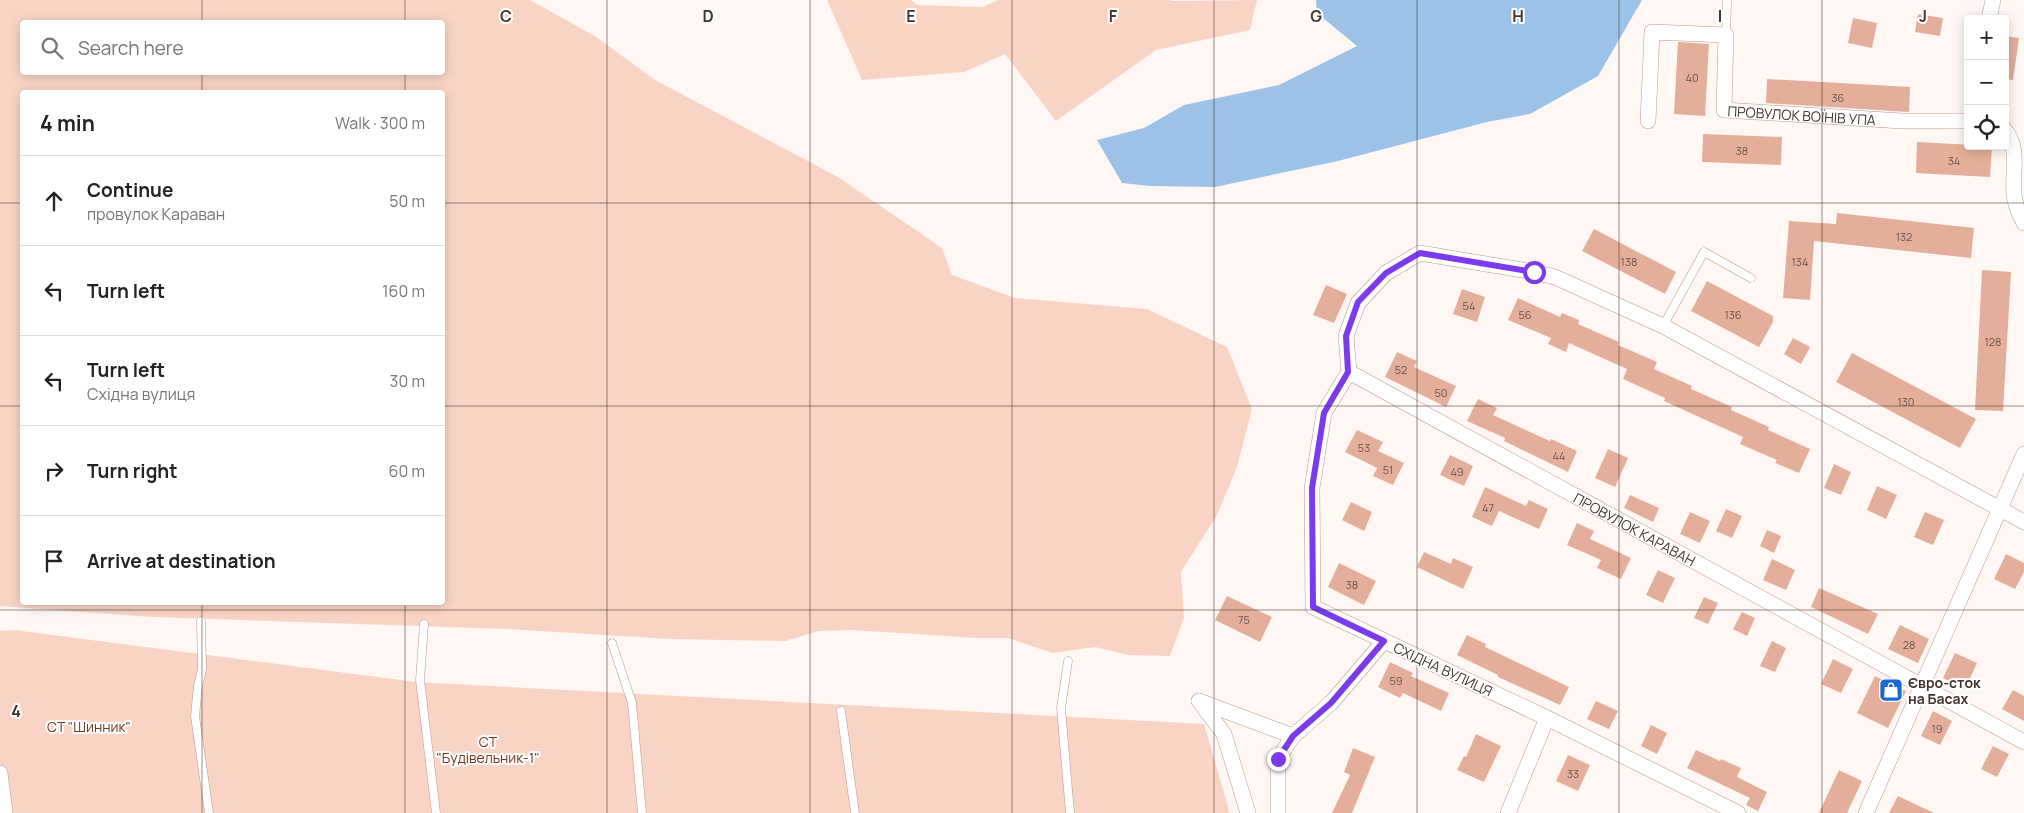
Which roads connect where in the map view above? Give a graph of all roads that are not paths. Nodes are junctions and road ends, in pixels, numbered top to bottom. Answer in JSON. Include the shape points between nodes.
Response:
{"nodes":[{"id":1,"x":1727,"y":0,"type":"edge"},
{"id":2,"x":1993,"y":0,"type":"edge"},
{"id":3,"x":1990,"y":15,"type":"edge"},
{"id":4,"x":1726,"y":35,"type":"junction"},
{"id":5,"x":1648,"y":121,"type":"dead end"},
{"id":6,"x":1964,"y":122,"type":"edge"},
{"id":7,"x":2009,"y":135,"type":"edge"},
{"id":8,"x":2024,"y":223,"type":"edge"},
{"id":9,"x":1752,"y":278,"type":"dead end"},
{"id":10,"x":1663,"y":326,"type":"junction"},
{"id":11,"x":1348,"y":372,"type":"junction"},
{"id":12,"x":2024,"y":454,"type":"edge"},
{"id":13,"x":1999,"y":508,"type":"junction"},
{"id":14,"x":2024,"y":522,"type":"edge"},
{"id":15,"x":201,"y":621,"type":"dead end"},
{"id":16,"x":424,"y":624,"type":"dead end"},
{"id":17,"x":1384,"y":641,"type":"junction"},
{"id":18,"x":612,"y":642,"type":"dead end"},
{"id":19,"x":1068,"y":662,"type":"dead end"},
{"id":20,"x":1923,"y":686,"type":"junction"},
{"id":21,"x":841,"y":711,"type":"dead end"},
{"id":22,"x":1547,"y":718,"type":"junction"},
{"id":23,"x":1293,"y":736,"type":"junction"},
{"id":24,"x":2024,"y":742,"type":"edge"},
{"id":25,"x":0,"y":773,"type":"edge"},
{"id":26,"x":5,"y":813,"type":"edge"},
{"id":27,"x":209,"y":813,"type":"edge"},
{"id":28,"x":436,"y":813,"type":"edge"},
{"id":29,"x":642,"y":813,"type":"edge"},
{"id":30,"x":855,"y":813,"type":"edge"},
{"id":31,"x":1070,"y":813,"type":"edge"},
{"id":32,"x":1248,"y":813,"type":"edge"},
{"id":33,"x":1278,"y":813,"type":"edge"},
{"id":34,"x":1508,"y":813,"type":"edge"},
{"id":35,"x":1738,"y":813,"type":"edge"},
{"id":36,"x":1866,"y":813,"type":"edge"}],
"edges":[{"from":1,"to":4,"type":"lane"},
{"from":2,"to":3,"type":"street"},
{"from":4,"to":5,"type":"street","via":[[1652,32]]},
{"from":4,"to":6,"type":"street","name":"ПРОВУЛОК ВОЇНІВ УПА","via":[[1724,110]]},
{"from":7,"to":8,"type":"street","via":[[2014,150],[2014,194]]},
{"from":9,"to":10,"type":"lane","via":[[1704,252]]},
{"from":10,"to":11,"type":"street","via":[[1555,277],[1420,253],[1386,273],[1358,302],[1346,336]]},
{"from":10,"to":13,"type":"street"},
{"from":11,"to":17,"type":"street","name":"СХІДНА ВУЛИЦЯ","via":[[1324,413],[1312,488],[1313,607]]},
{"from":11,"to":20,"type":"street","name":"ПРОВУЛОК КАРАВАН"},
{"from":12,"to":13,"type":"street"},
{"from":13,"to":14,"type":"street"},
{"from":13,"to":20,"type":"street"},
{"from":15,"to":27,"type":"lane","via":[[202,669],[195,716]]},
{"from":16,"to":28,"type":"lane","via":[[420,680]]},
{"from":17,"to":22,"type":"street","name":"СХІДНА ВУЛИЦЯ"},
{"from":17,"to":23,"type":"street","via":[[1331,703]]},
{"from":18,"to":29,"type":"lane","via":[[632,703]]},
{"from":19,"to":31,"type":"lane","via":[[1061,708]]},
{"from":20,"to":24,"type":"street","name":"ПРОВУЛОК КАРАВАН"},
{"from":20,"to":36,"type":"street"},
{"from":21,"to":30,"type":"lane"},
{"from":22,"to":34,"type":"street"},
{"from":22,"to":35,"type":"street","name":"СХІДНА ВУЛИЦЯ"},
{"from":23,"to":32,"type":"street","via":[[1199,701],[1224,734]]},
{"from":23,"to":33,"type":"street","via":[[1278,759]]},
{"from":25,"to":26,"type":"street"}]}
